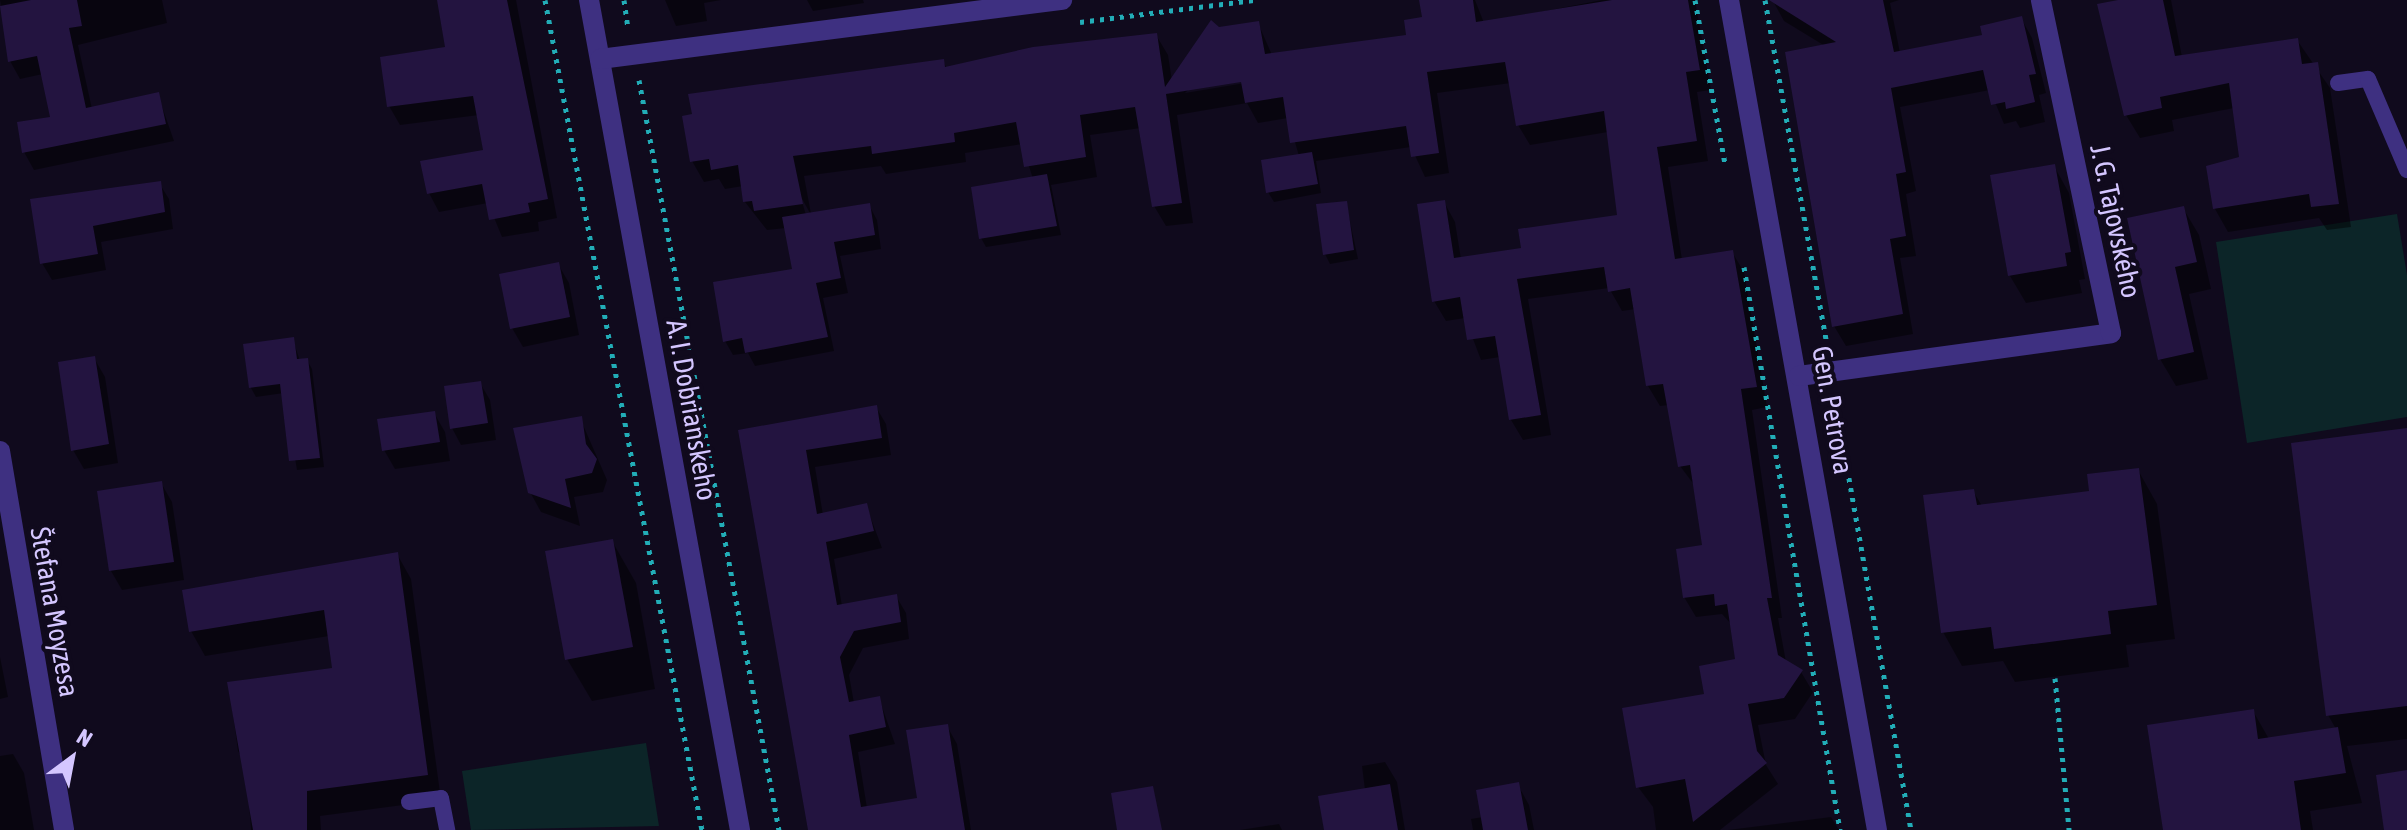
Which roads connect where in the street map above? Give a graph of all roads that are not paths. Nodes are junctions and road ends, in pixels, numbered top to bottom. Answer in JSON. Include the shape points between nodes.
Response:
{"nodes":[{"id":1,"x":589,"y":0,"type":"edge"},
{"id":2,"x":1062,"y":0,"type":"edge"},
{"id":3,"x":1729,"y":0,"type":"edge"},
{"id":4,"x":2041,"y":0,"type":"edge"},
{"id":5,"x":600,"y":59,"type":"junction"},
{"id":6,"x":2338,"y":83,"type":"dead end"},
{"id":7,"x":2407,"y":170,"type":"edge"},
{"id":8,"x":1799,"y":376,"type":"junction"},
{"id":9,"x":0,"y":451,"type":"edge"},
{"id":10,"x":409,"y":802,"type":"dead end"},
{"id":11,"x":64,"y":830,"type":"edge"},
{"id":12,"x":447,"y":830,"type":"edge"},
{"id":13,"x":740,"y":830,"type":"edge"},
{"id":14,"x":1877,"y":830,"type":"edge"}],
"edges":[{"from":1,"to":5,"type":"street","name":"A. I. Dobrianskeho"},
{"from":2,"to":5,"type":"street"},
{"from":3,"to":8,"type":"street","name":"Gen. Petrova"},
{"from":4,"to":8,"type":"street","name":"J. G. Tajovského","via":[[2111,333]]},
{"from":5,"to":13,"type":"street","name":"A. I. Dobrianskeho"},
{"from":6,"to":7,"type":"lane","via":[[2368,79]]},
{"from":8,"to":14,"type":"street","name":"Gen. Petrova"},
{"from":9,"to":11,"type":"street","name":"Štefana Moyzesa"},
{"from":10,"to":12,"type":"lane","via":[[441,798]]}]}
